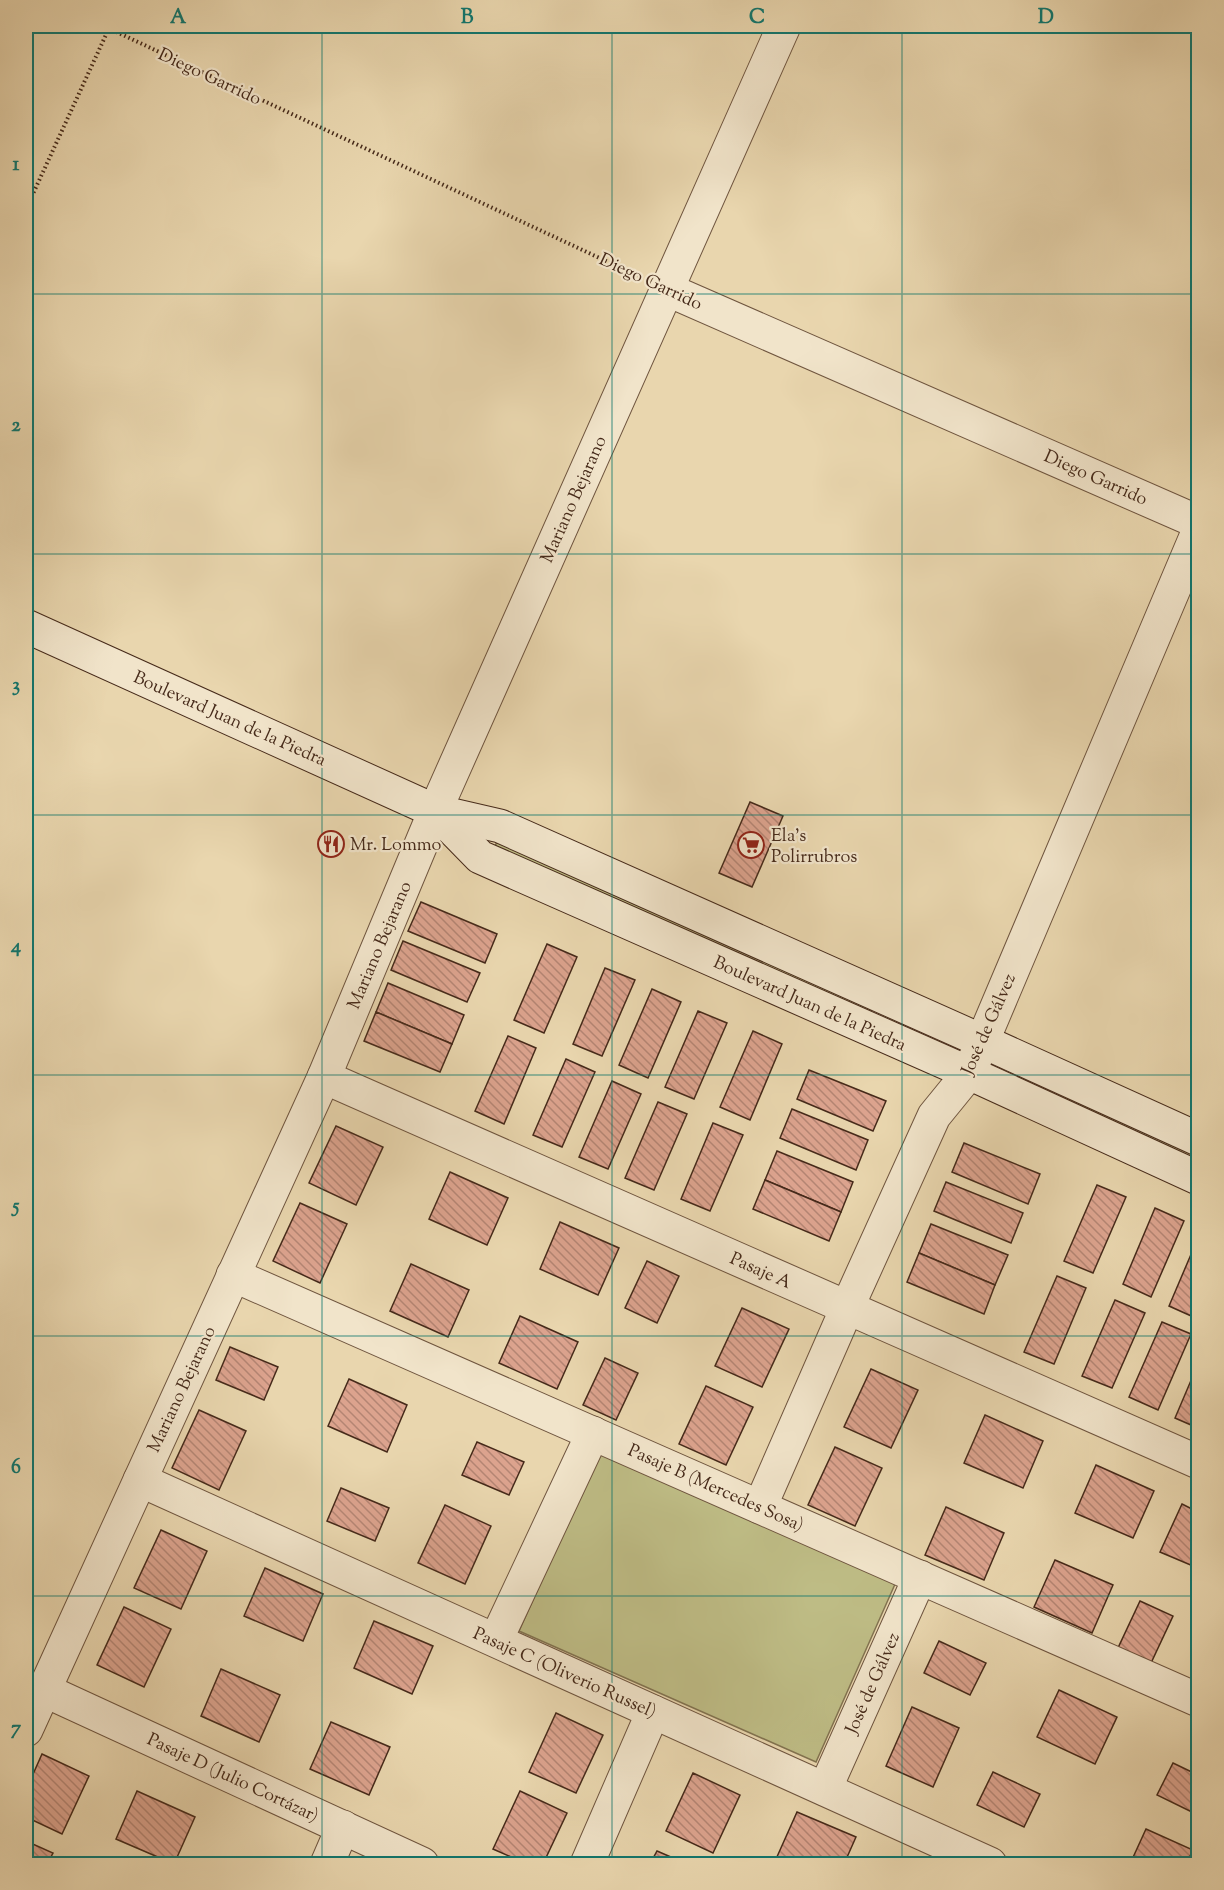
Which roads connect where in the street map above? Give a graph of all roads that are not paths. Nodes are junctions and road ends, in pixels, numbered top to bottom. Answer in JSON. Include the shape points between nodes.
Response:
{"nodes":[{"id":1,"x":784,"y":26,"type":"edge"},
{"id":2,"x":666,"y":289,"type":"junction"},
{"id":3,"x":1198,"y":522,"type":"edge"},
{"id":4,"x":1198,"y":532,"type":"edge"},
{"id":5,"x":26,"y":626,"type":"edge"},
{"id":6,"x":435,"y":811,"type":"junction"},
{"id":7,"x":982,"y":1041,"type":"junction"},
{"id":8,"x":969,"y":1073,"type":"junction"},
{"id":9,"x":324,"y":1077,"type":"junction"},
{"id":10,"x":1198,"y":1139,"type":"edge"},
{"id":11,"x":1198,"y":1178,"type":"edge"},
{"id":12,"x":233,"y":1275,"type":"junction"},
{"id":13,"x":847,"y":1308,"type":"junction"},
{"id":14,"x":592,"y":1433,"type":"junction"},
{"id":15,"x":1198,"y":1462,"type":"edge"},
{"id":16,"x":140,"y":1480,"type":"junction"},
{"id":17,"x":760,"y":1507,"type":"junction"},
{"id":18,"x":920,"y":1577,"type":"junction"},
{"id":19,"x":496,"y":1640,"type":"junction"},
{"id":20,"x":44,"y":1690,"type":"junction"},
{"id":21,"x":1198,"y":1700,"type":"edge"},
{"id":22,"x":653,"y":1712,"type":"junction"},
{"id":23,"x":26,"y":1730,"type":"edge"},
{"id":24,"x":825,"y":1789,"type":"junction"},
{"id":25,"x":343,"y":1827,"type":"junction"},
{"id":26,"x":327,"y":1864,"type":"edge"},
{"id":27,"x":422,"y":1864,"type":"edge"},
{"id":28,"x":587,"y":1864,"type":"edge"},
{"id":29,"x":990,"y":1864,"type":"edge"}],
"edges":[{"from":1,"to":2,"type":"street","name":"Mariano Bejarano"},
{"from":2,"to":3,"type":"street","name":"Diego Garrido"},
{"from":2,"to":6,"type":"street","name":"Mariano Bejarano"},
{"from":4,"to":7,"type":"street","name":"José de Gálvez"},
{"from":5,"to":6,"type":"street","name":"Boulevard Juan de la Piedra"},
{"from":6,"to":7,"type":"street","name":"Boulevard Juan de la Piedra","via":[[500,826]]},
{"from":6,"to":8,"type":"street","name":"Boulevard Juan de la Piedra","via":[[480,857]]},
{"from":6,"to":9,"type":"street","name":"Mariano Bejarano"},
{"from":7,"to":8,"type":"street","name":"José de Gálvez"},
{"from":7,"to":10,"type":"street","name":"Boulevard Juan de la Piedra"},
{"from":8,"to":11,"type":"street","name":"Boulevard Juan de la Piedra"},
{"from":8,"to":13,"type":"street","name":"José de Gálvez","via":[[934,1116]]},
{"from":9,"to":12,"type":"street","name":"Mariano Bejarano"},
{"from":9,"to":13,"type":"street","name":"Pasaje A"},
{"from":12,"to":14,"type":"street","name":"Pasaje B (Mercedes Sosa)"},
{"from":12,"to":16,"type":"street","name":"Mariano Bejarano"},
{"from":13,"to":15,"type":"street","name":"Pasaje A"},
{"from":13,"to":17,"type":"street","name":"José de Gálvez"},
{"from":14,"to":17,"type":"street","name":"Pasaje B (Mercedes Sosa)"},
{"from":14,"to":19,"type":"street"},
{"from":16,"to":19,"type":"street","name":"Pasaje C (Oliverio Russel)"},
{"from":16,"to":20,"type":"street","name":"Mariano Bejarano"},
{"from":17,"to":18,"type":"street","name":"Pasaje B (Mercedes Sosa)"},
{"from":18,"to":21,"type":"street","name":"Pasaje B (Mercedes Sosa)"},
{"from":18,"to":24,"type":"street","name":"José de Gálvez"},
{"from":19,"to":22,"type":"street","name":"Pasaje C (Oliverio Russel)"},
{"from":20,"to":23,"type":"street","name":"Mariano Bejarano"},
{"from":20,"to":25,"type":"street","name":"Pasaje D (Julio Cortázar)"},
{"from":22,"to":24,"type":"street","name":"Pasaje C (Oliverio Russel)"},
{"from":22,"to":28,"type":"street"},
{"from":24,"to":29,"type":"street","name":"Pasaje C (Oliverio Russel)"},
{"from":25,"to":26,"type":"street"},
{"from":25,"to":27,"type":"street","name":"Pasaje D (Julio Cortázar)"}]}
